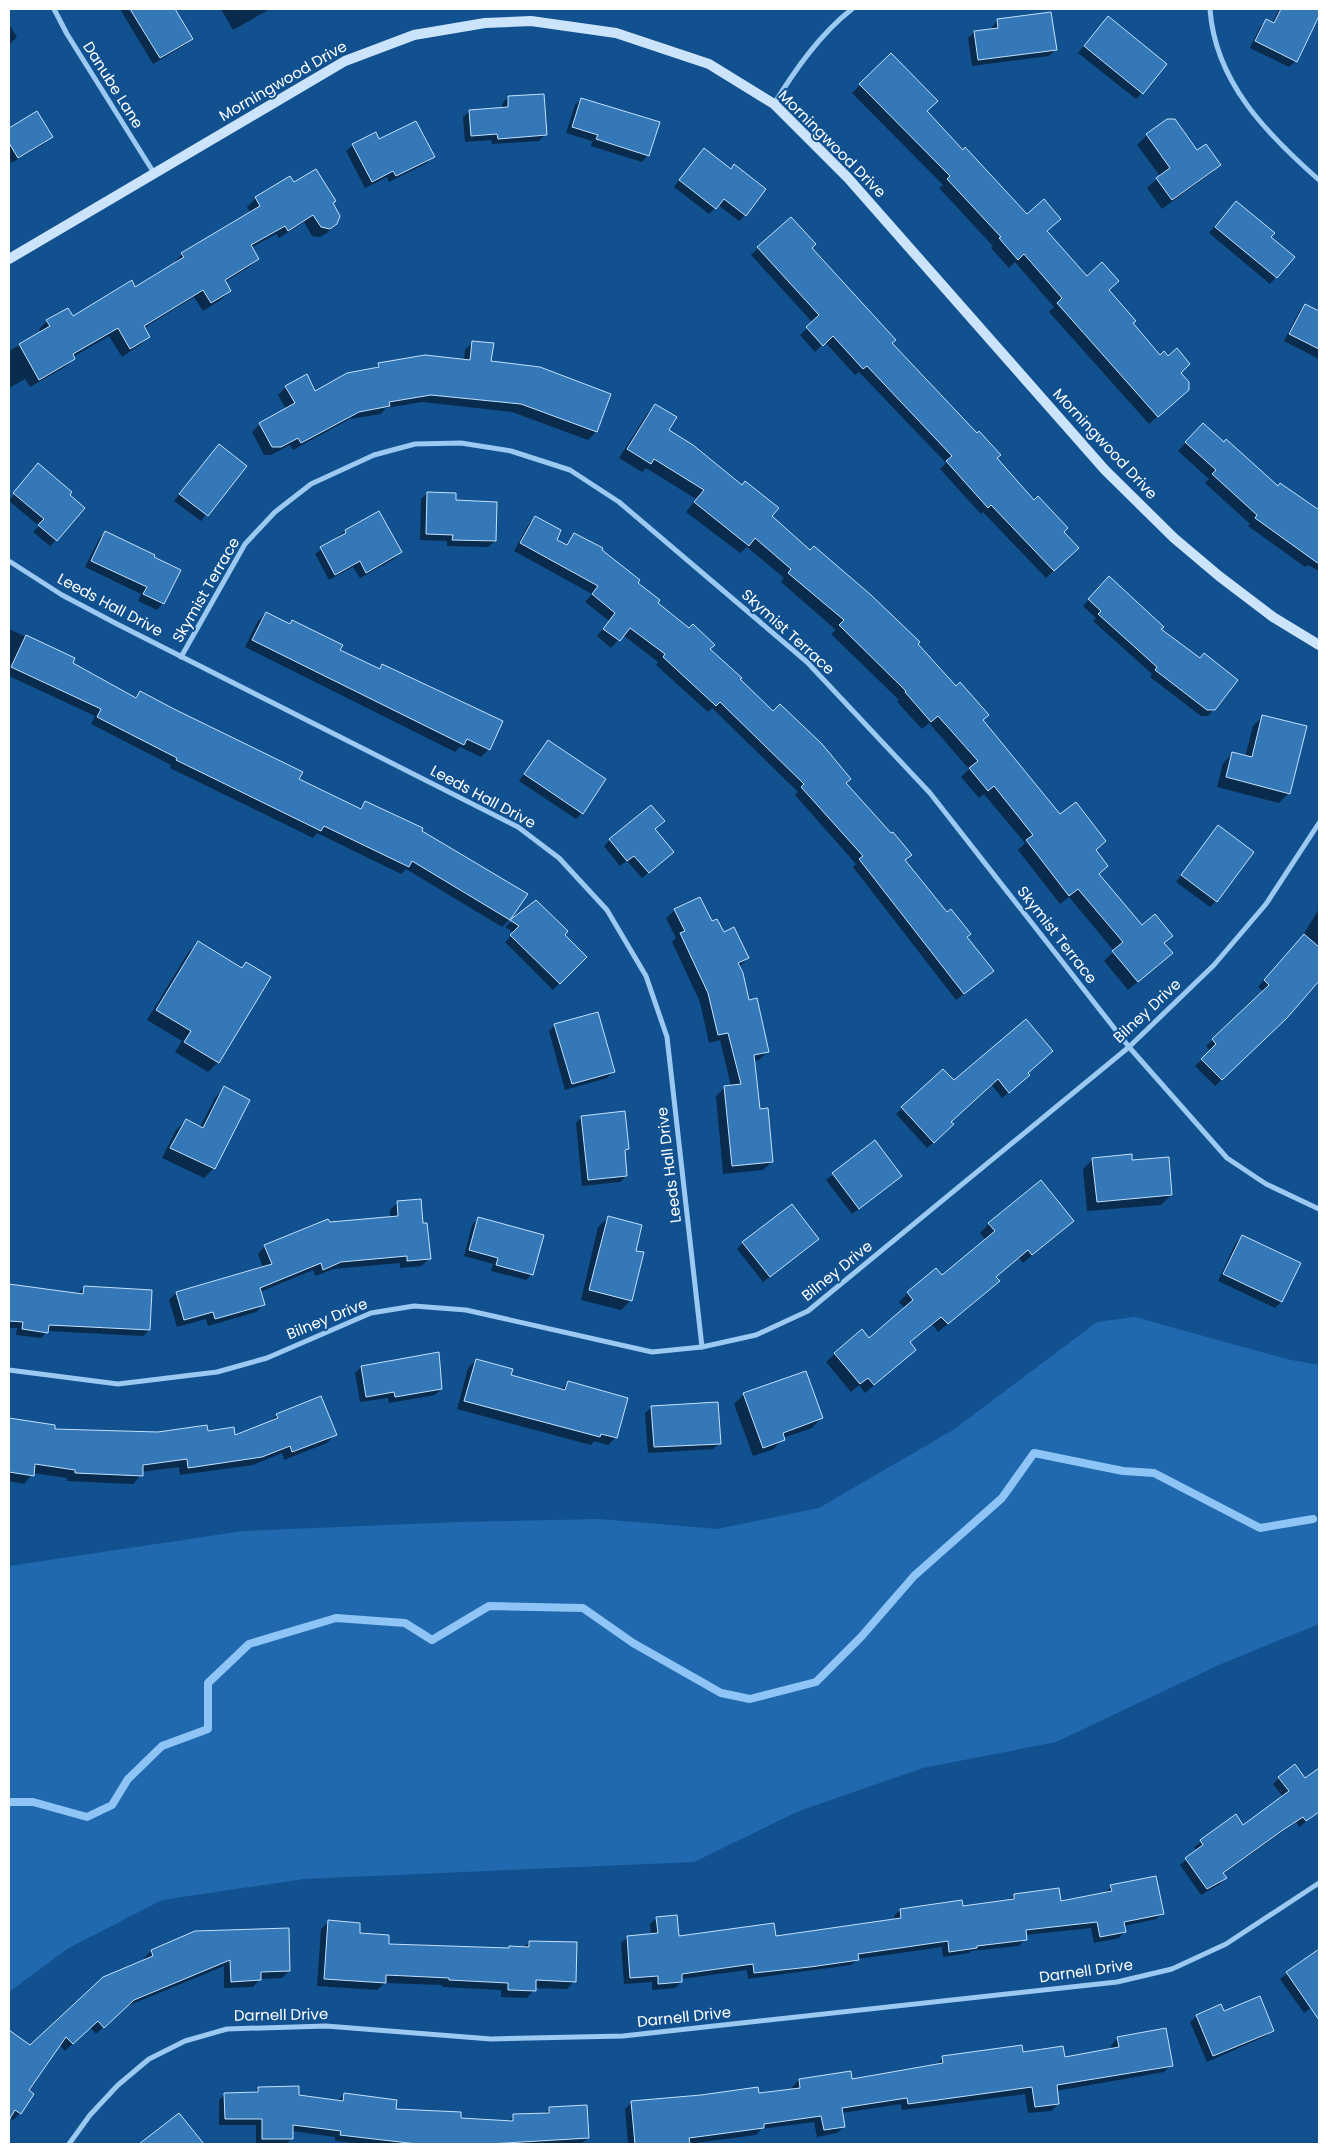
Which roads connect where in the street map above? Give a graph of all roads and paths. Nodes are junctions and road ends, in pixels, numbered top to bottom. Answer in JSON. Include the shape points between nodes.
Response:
{"nodes":[{"id":1,"x":54,"y":9,"type":"edge"},
{"id":2,"x":852,"y":9,"type":"edge"},
{"id":3,"x":1210,"y":9,"type":"edge"},
{"id":4,"x":774,"y":104,"type":"junction"},
{"id":5,"x":154,"y":173,"type":"junction"},
{"id":6,"x":1319,"y":180,"type":"edge"},
{"id":7,"x":9,"y":259,"type":"edge"},
{"id":8,"x":9,"y":560,"type":"edge"},
{"id":9,"x":1319,"y":645,"type":"edge"},
{"id":10,"x":181,"y":657,"type":"junction"},
{"id":11,"x":1319,"y":823,"type":"edge"},
{"id":12,"x":1129,"y":1046,"type":"junction"},
{"id":13,"x":1319,"y":1209,"type":"edge"},
{"id":14,"x":702,"y":1347,"type":"junction"},
{"id":15,"x":9,"y":1370,"type":"edge"},
{"id":16,"x":1319,"y":1883,"type":"edge"},
{"id":17,"x":69,"y":2144,"type":"edge"}],
"edges":[{"from":1,"to":5,"type":"street","name":"Danube Lane","via":[[66,34]]},
{"from":2,"to":4,"type":"street","via":[[798,66]]},
{"from":3,"to":6,"type":"street","via":[[1222,60],[1240,97],[1295,159]]},
{"from":4,"to":5,"type":"street","name":"Morningwood Drive","via":[[708,64],[616,33],[531,21],[485,24],[414,35],[345,61]]},
{"from":4,"to":9,"type":"street","name":"Morningwood Drive","via":[[848,178],[1105,470],[1174,538],[1220,576],[1273,617]]},
{"from":5,"to":7,"type":"street","name":"Morningwood Drive"},
{"from":8,"to":10,"type":"street","name":"Leeds Hall Drive","via":[[62,595]]},
{"from":10,"to":12,"type":"street","name":"Skymist Terrace","via":[[245,544],[275,512],[311,484],[374,455],[415,444],[461,443],[511,451],[570,470],[620,502],[807,662],[930,793]]},
{"from":10,"to":14,"type":"street","name":"Leeds Hall Drive","via":[[518,827],[559,858],[607,910],[646,976],[667,1037]]},
{"from":11,"to":12,"type":"street","name":"Bilney Drive","via":[[1266,904],[1214,965]]},
{"from":12,"to":13,"type":"street","name":"Skymist Terrace","via":[[1227,1158],[1266,1184]]},
{"from":12,"to":14,"type":"street","name":"Bilney Drive","via":[[808,1311],[756,1335]]},
{"from":14,"to":15,"type":"street","name":"Bilney Drive","via":[[652,1352],[466,1310],[414,1306],[371,1313],[267,1358],[218,1372],[118,1384]]},
{"from":16,"to":17,"type":"street","name":"Darnell Drive","via":[[1226,1944],[1172,1969],[1117,1982],[623,2036],[491,2039],[326,2026],[227,2029],[185,2041],[149,2059],[112,2091]]}]}
